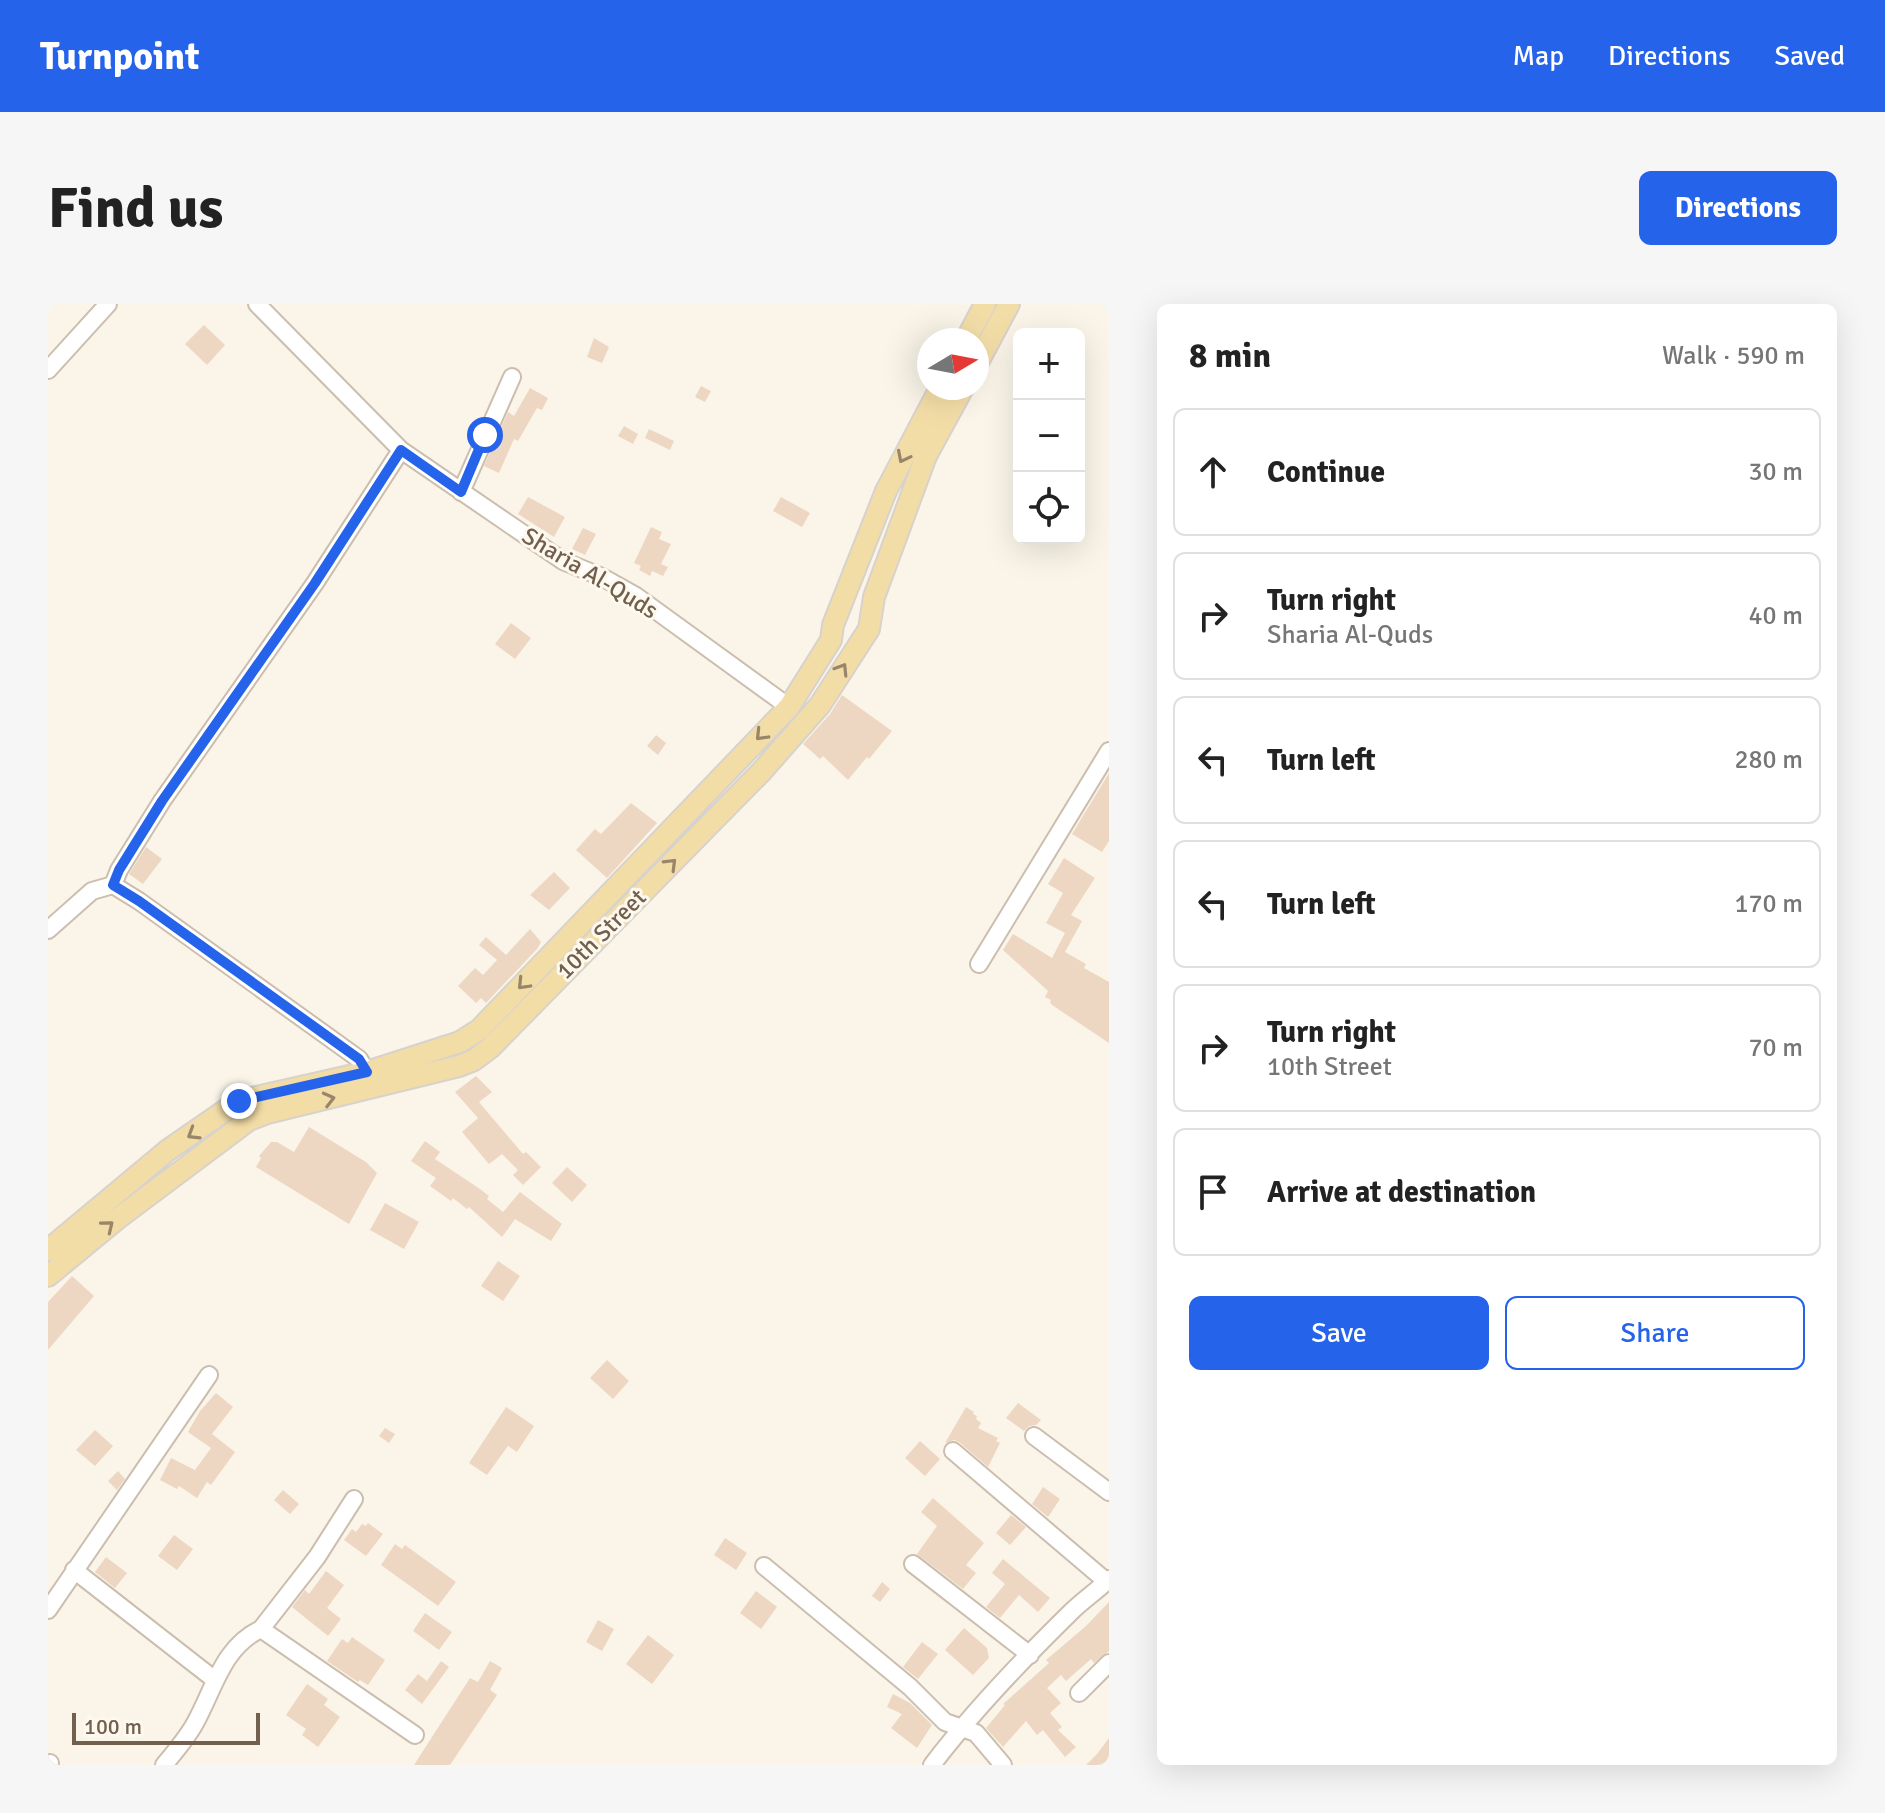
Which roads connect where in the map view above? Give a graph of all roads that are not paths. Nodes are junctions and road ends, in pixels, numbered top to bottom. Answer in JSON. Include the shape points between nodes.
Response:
{"nodes":[{"id":1,"x":108,"y":304,"type":"edge"},
{"id":2,"x":257,"y":304,"type":"edge"},
{"id":3,"x":985,"y":304,"type":"edge"},
{"id":4,"x":1009,"y":304,"type":"edge"},
{"id":5,"x":972,"y":328,"type":"edge"},
{"id":6,"x":989,"y":342,"type":"edge"},
{"id":7,"x":48,"y":370,"type":"edge"},
{"id":8,"x":512,"y":377,"type":"dead end"},
{"id":9,"x":934,"y":400,"type":"edge"},
{"id":10,"x":957,"y":400,"type":"edge"},
{"id":11,"x":401,"y":450,"type":"junction"},
{"id":12,"x":461,"y":492,"type":"junction"},
{"id":13,"x":789,"y":707,"type":"junction"},
{"id":14,"x":1109,"y":751,"type":"edge"},
{"id":15,"x":113,"y":885,"type":"junction"},
{"id":16,"x":48,"y":930,"type":"edge"},
{"id":17,"x":979,"y":964,"type":"dead end"},
{"id":18,"x":367,"y":1072,"type":"junction"},
{"id":19,"x":48,"y":1250,"type":"edge"},
{"id":20,"x":48,"y":1276,"type":"edge"},
{"id":21,"x":209,"y":1375,"type":"dead end"},
{"id":22,"x":1034,"y":1436,"type":"dead end"},
{"id":23,"x":953,"y":1451,"type":"dead end"},
{"id":24,"x":1109,"y":1492,"type":"edge"},
{"id":25,"x":354,"y":1499,"type":"dead end"},
{"id":26,"x":913,"y":1564,"type":"dead end"},
{"id":27,"x":764,"y":1566,"type":"dead end"},
{"id":28,"x":74,"y":1570,"type":"junction"},
{"id":29,"x":1108,"y":1580,"type":"edge"},
{"id":30,"x":48,"y":1610,"type":"edge"},
{"id":31,"x":261,"y":1629,"type":"junction"},
{"id":32,"x":1030,"y":1655,"type":"junction"},
{"id":33,"x":1109,"y":1663,"type":"edge"},
{"id":34,"x":215,"y":1680,"type":"junction"},
{"id":35,"x":1079,"y":1693,"type":"dead end"},
{"id":36,"x":960,"y":1728,"type":"junction"},
{"id":37,"x":415,"y":1735,"type":"dead end"},
{"id":38,"x":164,"y":1765,"type":"edge"},
{"id":39,"x":932,"y":1765,"type":"edge"},
{"id":40,"x":1003,"y":1765,"type":"edge"}],
"edges":[{"from":1,"to":7,"type":"street"},
{"from":2,"to":11,"type":"street","name":"Sharia Al-Quds"},
{"from":3,"to":5,"type":"main road"},
{"from":4,"to":6,"type":"main road"},
{"from":8,"to":12,"type":"street"},
{"from":9,"to":13,"type":"main road","name":"10th Street","one_way":true,"via":[[886,491],[831,640]]},
{"from":20,"to":10,"type":"main road","name":"10th Street","one_way":true,"via":[[249,1120],[459,1066],[490,1048],[820,705],[869,629],[874,597],[922,467]]},
{"from":11,"to":12,"type":"street","name":"Sharia Al-Quds"},
{"from":11,"to":15,"type":"street","via":[[162,801]]},
{"from":12,"to":13,"type":"street","name":"Sharia Al-Quds","via":[[563,561],[636,596]]},
{"from":13,"to":18,"type":"main road","name":"10th Street","one_way":true,"via":[[479,1030],[460,1042]]},
{"from":14,"to":17,"type":"street"},
{"from":15,"to":16,"type":"street","via":[[92,891]]},
{"from":15,"to":18,"type":"street","via":[[359,1059]]},
{"from":18,"to":19,"type":"main road","name":"10th Street","one_way":true,"via":[[239,1101],[168,1150]]},
{"from":21,"to":28,"type":"street"},
{"from":22,"to":24,"type":"street"},
{"from":23,"to":29,"type":"street"},
{"from":25,"to":31,"type":"street"},
{"from":26,"to":32,"type":"street"},
{"from":27,"to":36,"type":"street","via":[[945,1722]]},
{"from":28,"to":30,"type":"street"},
{"from":28,"to":34,"type":"street"},
{"from":29,"to":32,"type":"street"},
{"from":31,"to":34,"type":"street","via":[[235,1647]]},
{"from":31,"to":37,"type":"street"},
{"from":32,"to":36,"type":"street"},
{"from":33,"to":35,"type":"street"},
{"from":34,"to":38,"type":"street","via":[[194,1725]]},
{"from":36,"to":39,"type":"street"},
{"from":36,"to":40,"type":"street","via":[[976,1733]]}]}
